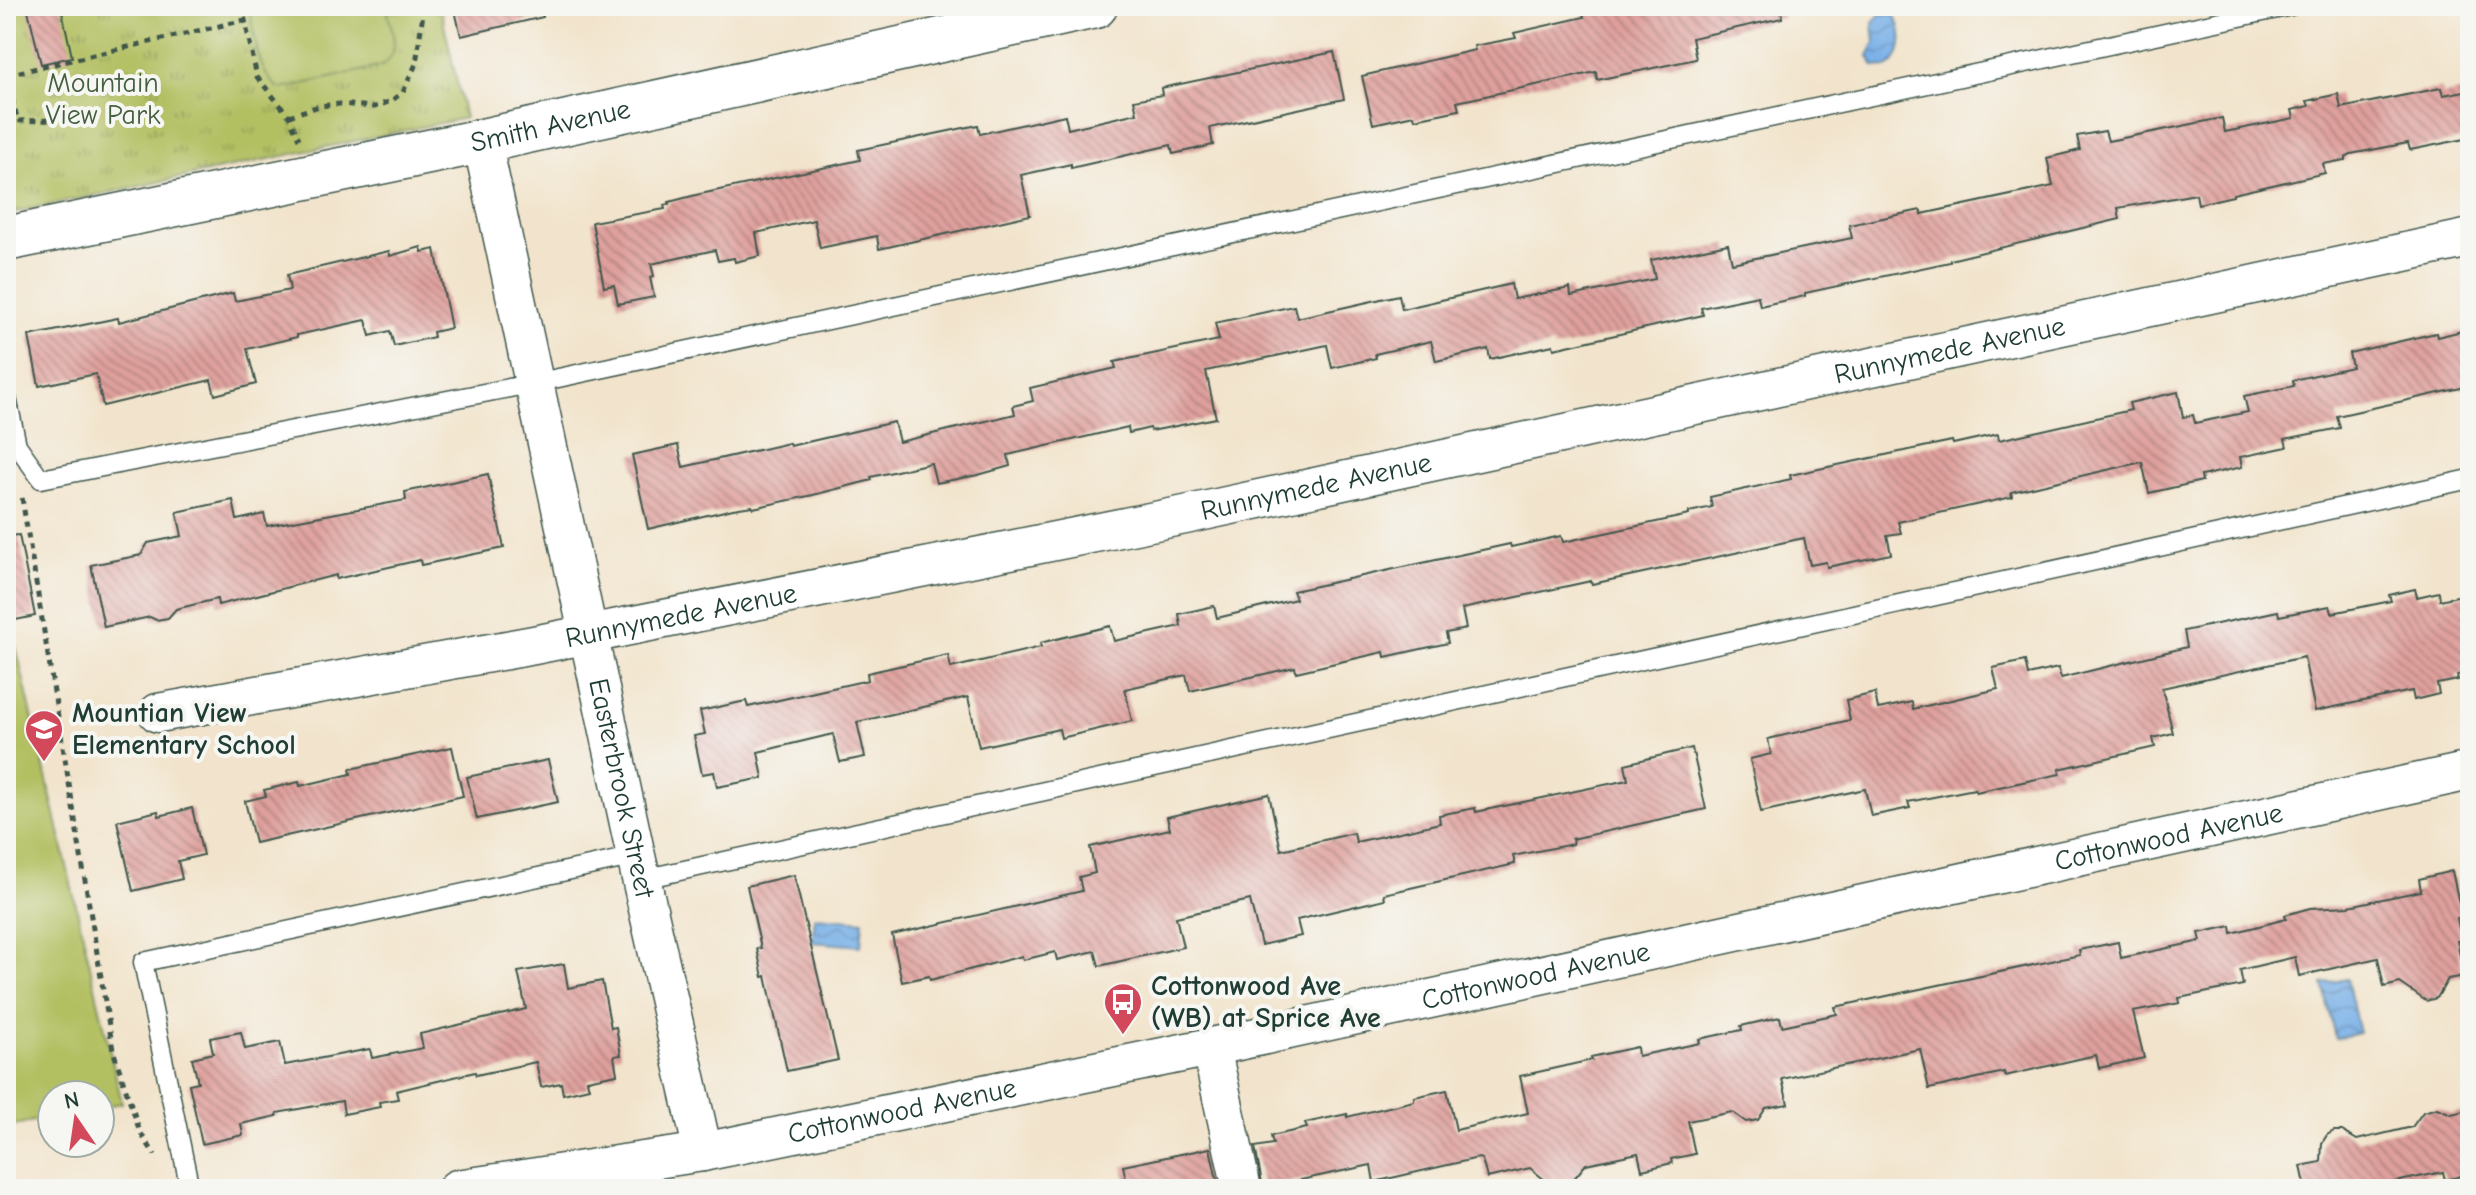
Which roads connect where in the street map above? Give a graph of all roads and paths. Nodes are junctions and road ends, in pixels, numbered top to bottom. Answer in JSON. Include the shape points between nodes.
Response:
{"nodes":[{"id":1,"x":242,"y":6,"type":"edge"},
{"id":2,"x":424,"y":6,"type":"edge"},
{"id":3,"x":1095,"y":6,"type":"edge"},
{"id":4,"x":2291,"y":6,"type":"edge"},
{"id":5,"x":245,"y":20,"type":"junction"},
{"id":6,"x":6,"y":74,"type":"edge"},
{"id":7,"x":289,"y":116,"type":"junction"},
{"id":8,"x":53,"y":120,"type":"dead end"},
{"id":9,"x":18,"y":121,"type":"junction"},
{"id":10,"x":482,"y":141,"type":"junction"},
{"id":11,"x":6,"y":142,"type":"edge"},
{"id":12,"x":315,"y":176,"type":"junction"},
{"id":13,"x":2470,"y":238,"type":"edge"},
{"id":14,"x":6,"y":239,"type":"edge"},
{"id":15,"x":535,"y":383,"type":"junction"},
{"id":16,"x":6,"y":393,"type":"edge"},
{"id":17,"x":17,"y":445,"type":"junction"},
{"id":18,"x":2470,"y":479,"type":"edge"},
{"id":19,"x":588,"y":635,"type":"junction"},
{"id":20,"x":158,"y":713,"type":"dead end"},
{"id":21,"x":2470,"y":771,"type":"edge"},
{"id":22,"x":639,"y":868,"type":"junction"},
{"id":23,"x":1211,"y":1047,"type":"junction"},
{"id":24,"x":140,"y":1132,"type":"dead end"},
{"id":25,"x":703,"y":1152,"type":"junction"},
{"id":26,"x":190,"y":1189,"type":"edge"},
{"id":27,"x":457,"y":1189,"type":"edge"},
{"id":28,"x":1242,"y":1189,"type":"edge"}],
"edges":[{"from":1,"to":5,"type":"path"},
{"from":2,"to":7,"type":"path","via":[[416,64],[403,92],[375,107],[319,106]]},
{"from":3,"to":10,"type":"street","name":"Smith Avenue"},
{"from":4,"to":15,"type":"lane"},
{"from":5,"to":6,"type":"path"},
{"from":5,"to":7,"type":"path","via":[[257,77]]},
{"from":6,"to":9,"type":"path"},
{"from":7,"to":12,"type":"path"},
{"from":8,"to":9,"type":"path"},
{"from":9,"to":11,"type":"path"},
{"from":10,"to":12,"type":"street","name":"Smith Avenue"},
{"from":10,"to":15,"type":"street","name":"Easterbrook Street"},
{"from":12,"to":14,"type":"street","name":"Smith Avenue"},
{"from":13,"to":19,"type":"street","name":"Runnymede Avenue","via":[[1201,512]]},
{"from":15,"to":17,"type":"lane","via":[[41,479]]},
{"from":15,"to":19,"type":"street","name":"Easterbrook Street"},
{"from":16,"to":17,"type":"lane"},
{"from":17,"to":24,"type":"path","via":[[113,1050]]},
{"from":18,"to":22,"type":"lane"},
{"from":19,"to":20,"type":"street","name":"Runnymede Avenue"},
{"from":19,"to":22,"type":"street","name":"Easterbrook Street"},
{"from":21,"to":23,"type":"street","name":"Cottonwood Avenue"},
{"from":22,"to":25,"type":"street","name":"Easterbrook Street"},
{"from":22,"to":26,"type":"lane","via":[[143,962]]},
{"from":23,"to":25,"type":"street","name":"Cottonwood Avenue"},
{"from":23,"to":28,"type":"street"},
{"from":25,"to":27,"type":"street","name":"Cottonwood Avenue"}]}
